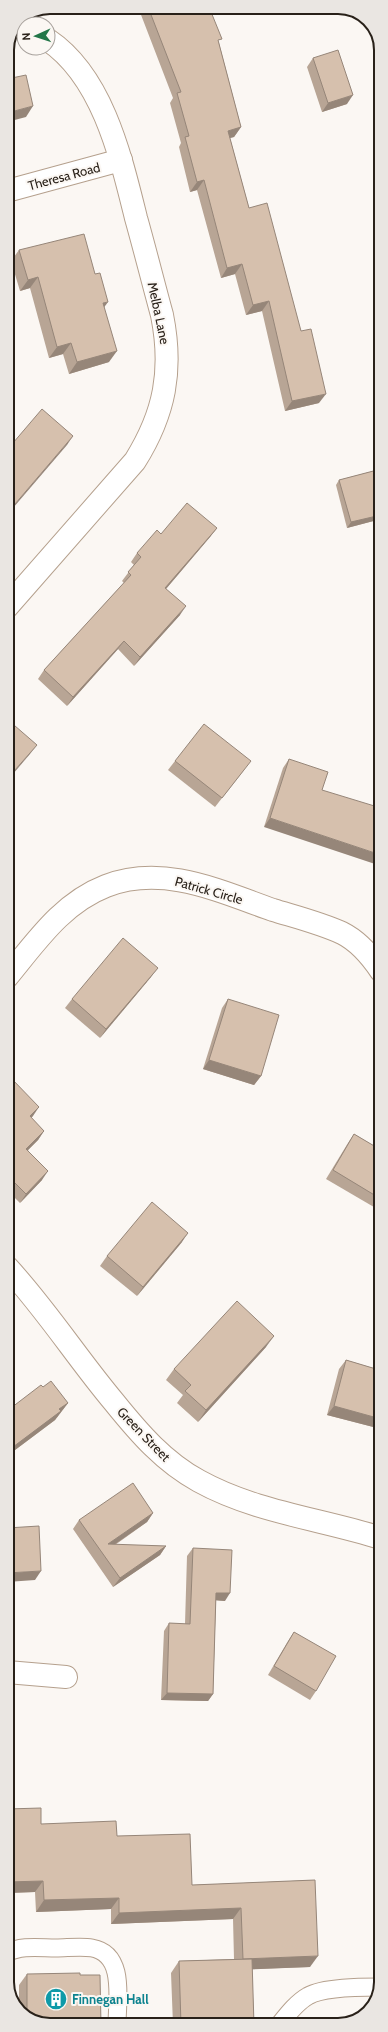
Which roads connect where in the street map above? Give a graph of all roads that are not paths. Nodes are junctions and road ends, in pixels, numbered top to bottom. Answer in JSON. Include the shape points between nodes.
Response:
{"nodes":[{"id":1,"x":56,"y":47,"type":"edge"},
{"id":2,"x":121,"y":160,"type":"junction"},
{"id":3,"x":14,"y":189,"type":"edge"},
{"id":4,"x":14,"y":599,"type":"edge"},
{"id":5,"x":374,"y":962,"type":"edge"},
{"id":6,"x":14,"y":969,"type":"edge"},
{"id":7,"x":14,"y":1276,"type":"edge"},
{"id":8,"x":374,"y":1536,"type":"edge"},
{"id":9,"x":14,"y":1673,"type":"edge"},
{"id":10,"x":66,"y":1677,"type":"dead end"},
{"id":11,"x":14,"y":1951,"type":"edge"},
{"id":12,"x":373,"y":1987,"type":"edge"},
{"id":13,"x":117,"y":2018,"type":"edge"},
{"id":14,"x":285,"y":2018,"type":"edge"}],
"edges":[{"from":1,"to":2,"type":"street","name":"Melba Lane","via":[[72,60],[88,84],[110,129]]},
{"from":2,"to":3,"type":"street","name":"Theresa Road"},
{"from":2,"to":4,"type":"street","name":"Melba Lane","via":[[166,334],[167,372],[160,409],[136,461]]},
{"from":5,"to":6,"type":"street","name":"Patrick Circle","via":[[366,952],[342,934],[199,884],[162,877],[112,884],[89,894],[59,916]]},
{"from":7,"to":8,"type":"street","name":"Green Street","via":[[138,1432],[173,1465],[200,1482],[230,1495]]},
{"from":9,"to":10,"type":"street"},
{"from":11,"to":13,"type":"lane","via":[[87,1947],[103,1952],[116,1970]]},
{"from":12,"to":14,"type":"lane","via":[[344,1987],[308,1995]]}]}
